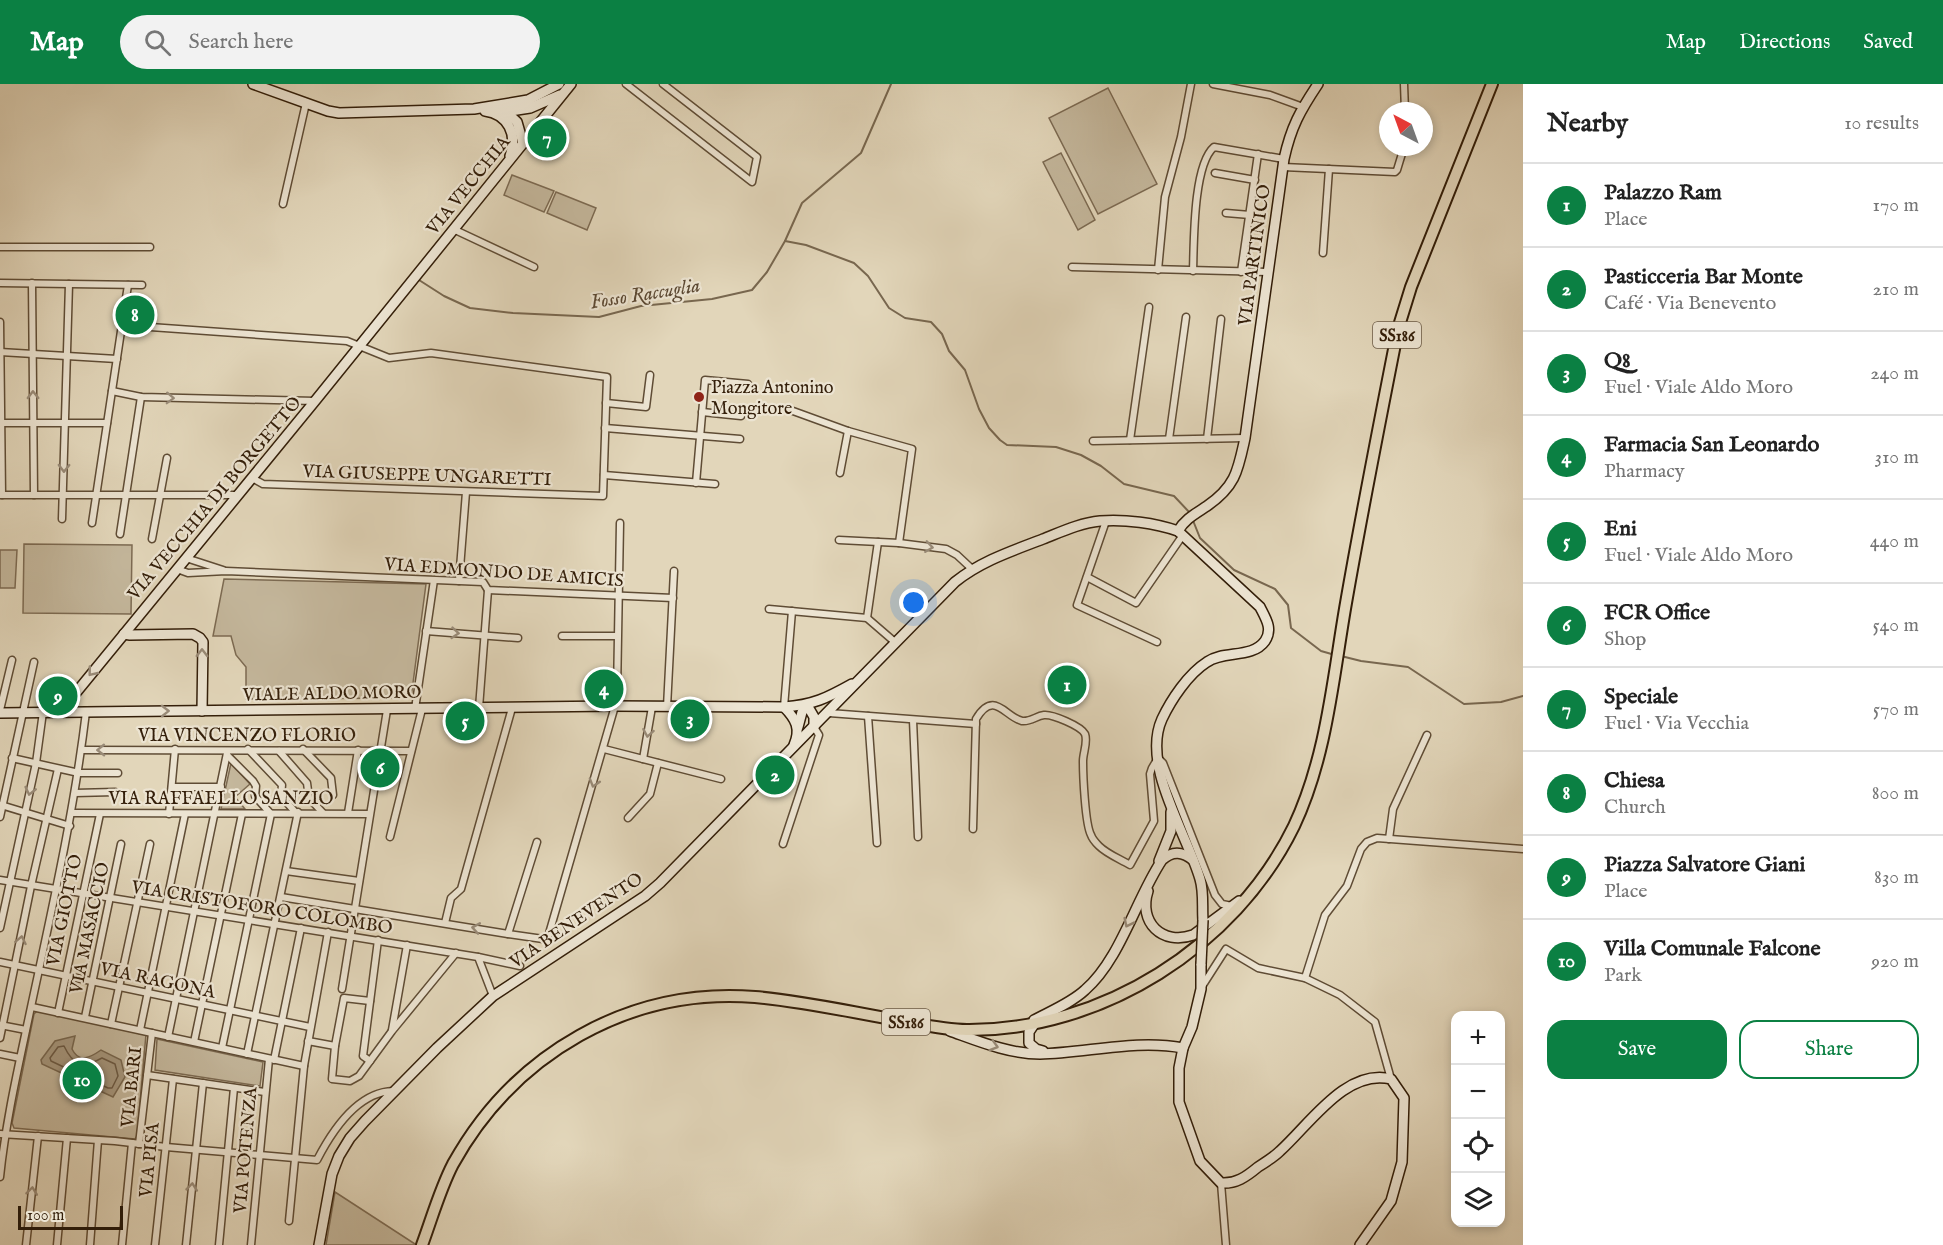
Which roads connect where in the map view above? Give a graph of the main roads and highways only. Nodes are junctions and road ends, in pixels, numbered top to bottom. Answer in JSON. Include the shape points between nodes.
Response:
{"nodes":[{"id":1,"x":253,"y":84,"type":"edge"},
{"id":2,"x":571,"y":84,"type":"edge"},
{"id":3,"x":1318,"y":84,"type":"edge"},
{"id":4,"x":1492,"y":84,"type":"edge"},
{"id":5,"x":561,"y":88,"type":"edge"},
{"id":6,"x":497,"y":109,"type":"junction"},
{"id":7,"x":507,"y":112,"type":"junction"},
{"id":8,"x":523,"y":143,"type":"junction"},
{"id":9,"x":507,"y":163,"type":"junction"},
{"id":10,"x":391,"y":307,"type":"joint"},
{"id":11,"x":1180,"y":533,"type":"junction"},
{"id":12,"x":123,"y":634,"type":"junction"},
{"id":13,"x":860,"y":680,"type":"junction"},
{"id":14,"x":807,"y":705,"type":"junction"},
{"id":15,"x":784,"y":708,"type":"junction"},
{"id":16,"x":202,"y":711,"type":"junction"},
{"id":17,"x":0,"y":712,"type":"edge"},
{"id":18,"x":65,"y":712,"type":"junction"},
{"id":19,"x":798,"y":727,"type":"junction"},
{"id":20,"x":814,"y":727,"type":"junction"},
{"id":21,"x":792,"y":750,"type":"junction"},
{"id":22,"x":1170,"y":803,"type":"junction"},
{"id":23,"x":1167,"y":844,"type":"junction"},
{"id":24,"x":1187,"y":844,"type":"junction"},
{"id":25,"x":1193,"y":860,"type":"junction"},
{"id":26,"x":1155,"y":871,"type":"junction"},
{"id":27,"x":1246,"y":896,"type":"junction"},
{"id":28,"x":1031,"y":1024,"type":"junction"},
{"id":29,"x":939,"y":1028,"type":"junction"},
{"id":30,"x":1183,"y":1048,"type":"junction"},
{"id":31,"x":1057,"y":1052,"type":"junction"},
{"id":32,"x":319,"y":1245,"type":"edge"},
{"id":33,"x":422,"y":1245,"type":"edge"},
{"id":34,"x":1360,"y":1245,"type":"edge"}],
"edges":[{"from":1,"to":6,"type":"main road","via":[[339,113]]},
{"from":2,"to":5,"type":"main road","name":"VIA VECCHIA"},
{"from":3,"to":11,"type":"main road","name":"VIA PARTINICO","via":[[1290,134],[1283,163],[1245,438],[1236,475],[1225,492],[1191,516]]},
{"from":4,"to":27,"type":"main road","number":"SS186","via":[[1398,329],[1322,749],[1293,827]]},
{"from":5,"to":6,"type":"main road"},
{"from":5,"to":7,"type":"main road","via":[[530,108]]},
{"from":5,"to":8,"type":"main road","name":"VIA VECCHIA"},
{"from":6,"to":7,"type":"main road"},
{"from":6,"to":9,"type":"main road","via":[[514,138]]},
{"from":7,"to":8,"type":"main road","via":[[520,129]]},
{"from":8,"to":9,"type":"main road","name":"VIA VECCHIA"},
{"from":9,"to":10,"type":"main road","name":"VIA VECCHIA"},
{"from":10,"to":12,"type":"main road","name":"VIA VECCHIA DI BORGETTO"},
{"from":11,"to":13,"type":"main road","name":"VIA BENEVENTO","via":[[1169,528],[1106,521],[1072,528],[1011,551],[972,569],[955,582]]},
{"from":11,"to":22,"type":"main road","via":[[1260,608],[1270,629],[1256,649],[1216,657],[1196,672],[1167,709],[1157,734],[1158,766]]},
{"from":16,"to":12,"type":"main road","one_way":true,"via":[[200,638],[192,634]]},
{"from":12,"to":18,"type":"main road","name":"VIA VECCHIA DI BORGETTO","one_way":true,"via":[[69,700]]},
{"from":13,"to":14,"type":"main road","name":"VIALE ALDO MORO"},
{"from":13,"to":20,"type":"main road","name":"VIA BENEVENTO"},
{"from":14,"to":15,"type":"main road","name":"VIALE ALDO MORO"},
{"from":14,"to":19,"type":"main road"},
{"from":14,"to":20,"type":"main road","via":[[814,717]]},
{"from":15,"to":16,"type":"main road","name":"VIALE ALDO MORO"},
{"from":15,"to":19,"type":"main road"},
{"from":18,"to":16,"type":"main road","name":"VIALE ALDO MORO","one_way":true},
{"from":17,"to":18,"type":"main road","name":"VIALE ALDO MORO"},
{"from":19,"to":21,"type":"main road"},
{"from":20,"to":21,"type":"main road","name":"VIA BENEVENTO"},
{"from":21,"to":32,"type":"main road","name":"VIA BENEVENTO","via":[[645,896],[493,996],[393,1092],[350,1138],[339,1156],[328,1189]]},
{"from":22,"to":23,"type":"main road","via":[[1171,831]]},
{"from":22,"to":24,"type":"main road"},
{"from":23,"to":24,"type":"main road"},
{"from":23,"to":26,"type":"main road"},
{"from":24,"to":25,"type":"main road"},
{"from":25,"to":26,"type":"main road","via":[[1179,853],[1170,854]]},
{"from":25,"to":30,"type":"main road","bridge":true,"via":[[1200,882],[1203,920],[1201,989]]},
{"from":26,"to":27,"type":"main road","via":[[1146,899],[1146,914],[1151,924],[1168,937],[1193,935]]},
{"from":26,"to":28,"type":"main road","one_way":true,"via":[[1114,952],[1095,980]]},
{"from":27,"to":28,"type":"main road","number":"SS186","via":[[1208,937],[1154,976],[1099,1004]]},
{"from":28,"to":29,"type":"main road","number":"SS186","via":[[966,1030]]},
{"from":28,"to":31,"type":"main road","via":[[1029,1043],[1036,1049]]},
{"from":29,"to":31,"type":"main road","one_way":true,"via":[[1006,1049],[1039,1054]]},
{"from":29,"to":33,"type":"main road","number":"SS186","via":[[795,1002],[723,996],[671,1002],[607,1021],[542,1059],[507,1091],[477,1127],[452,1167]]},
{"from":30,"to":31,"type":"main road","via":[[1155,1045]]},
{"from":30,"to":34,"type":"main road","via":[[1179,1102],[1200,1161],[1221,1183],[1233,1183],[1251,1173],[1281,1150],[1318,1110],[1359,1082],[1380,1077],[1391,1079],[1404,1098],[1402,1162],[1391,1201]]}]}
